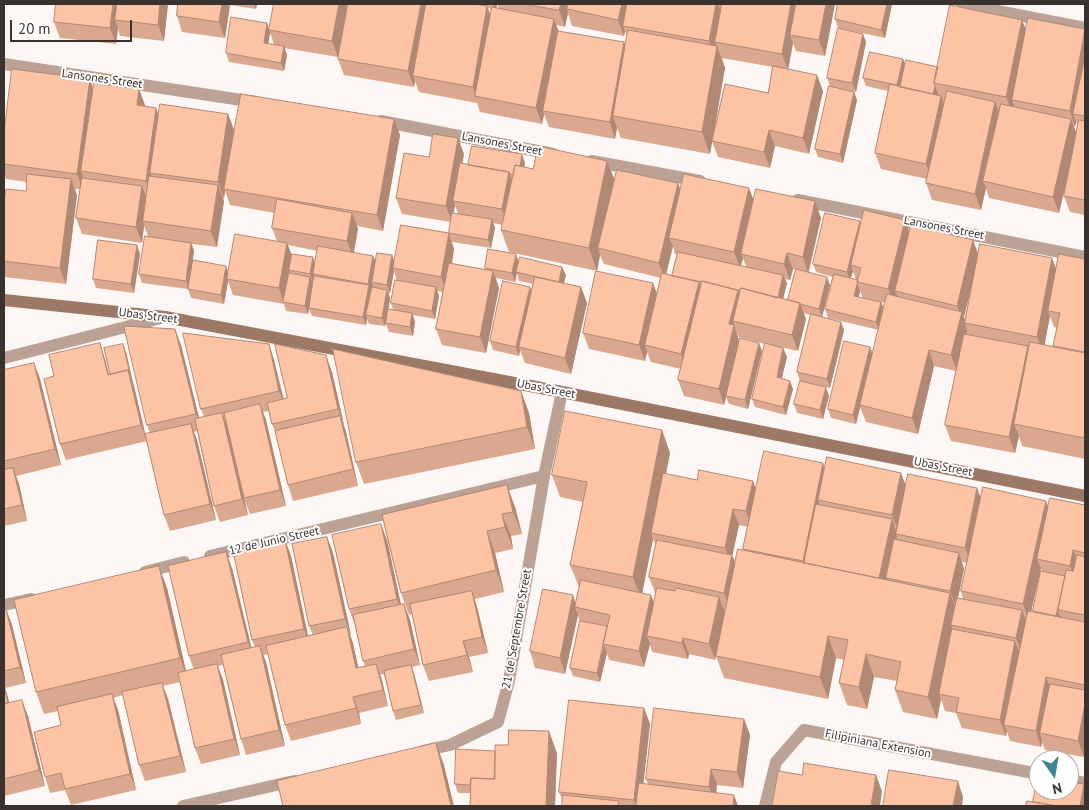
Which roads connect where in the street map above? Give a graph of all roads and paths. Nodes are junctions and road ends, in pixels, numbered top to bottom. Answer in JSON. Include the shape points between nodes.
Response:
{"nodes":[{"id":1,"x":962,"y":4,"type":"edge"},
{"id":2,"x":1085,"y":28,"type":"edge"},
{"id":3,"x":4,"y":64,"type":"edge"},
{"id":4,"x":265,"y":103,"type":"edge"},
{"id":5,"x":372,"y":119,"type":"edge"},
{"id":6,"x":714,"y":184,"type":"edge"},
{"id":7,"x":783,"y":197,"type":"edge"},
{"id":8,"x":1085,"y":257,"type":"edge"},
{"id":9,"x":4,"y":300,"type":"edge"},
{"id":10,"x":165,"y":317,"type":"junction"},
{"id":11,"x":4,"y":358,"type":"edge"},
{"id":12,"x":562,"y":392,"type":"junction"},
{"id":13,"x":544,"y":476,"type":"junction"},
{"id":14,"x":1085,"y":496,"type":"edge"},
{"id":15,"x":129,"y":576,"type":"edge"},
{"id":16,"x":42,"y":596,"type":"edge"},
{"id":17,"x":4,"y":606,"type":"edge"},
{"id":18,"x":412,"y":754,"type":"edge"},
{"id":19,"x":1029,"y":772,"type":"edge"},
{"id":20,"x":307,"y":778,"type":"edge"},
{"id":21,"x":184,"y":806,"type":"edge"},
{"id":22,"x":765,"y":806,"type":"edge"}],
"edges":[{"from":1,"to":2,"type":"street"},
{"from":3,"to":4,"type":"street","name":"Lansones Street"},
{"from":5,"to":6,"type":"street","name":"Lansones Street"},
{"from":7,"to":8,"type":"street","name":"Lansones Street"},
{"from":9,"to":10,"type":"street","name":"Ubas Street"},
{"from":10,"to":11,"type":"street"},
{"from":10,"to":12,"type":"street","name":"Ubas Street"},
{"from":12,"to":13,"type":"street","name":"21 de Septembre Street"},
{"from":12,"to":14,"type":"street","name":"Ubas Street"},
{"from":13,"to":15,"type":"street","name":"12 de Junio Street"},
{"from":13,"to":18,"type":"street","name":"21 de Septembre Street","via":[[509,681],[498,722],[450,745]]},
{"from":16,"to":17,"type":"street"},
{"from":19,"to":22,"type":"street","name":"Filipiniana Extension","via":[[804,730],[776,762]]},
{"from":20,"to":21,"type":"street"}]}
